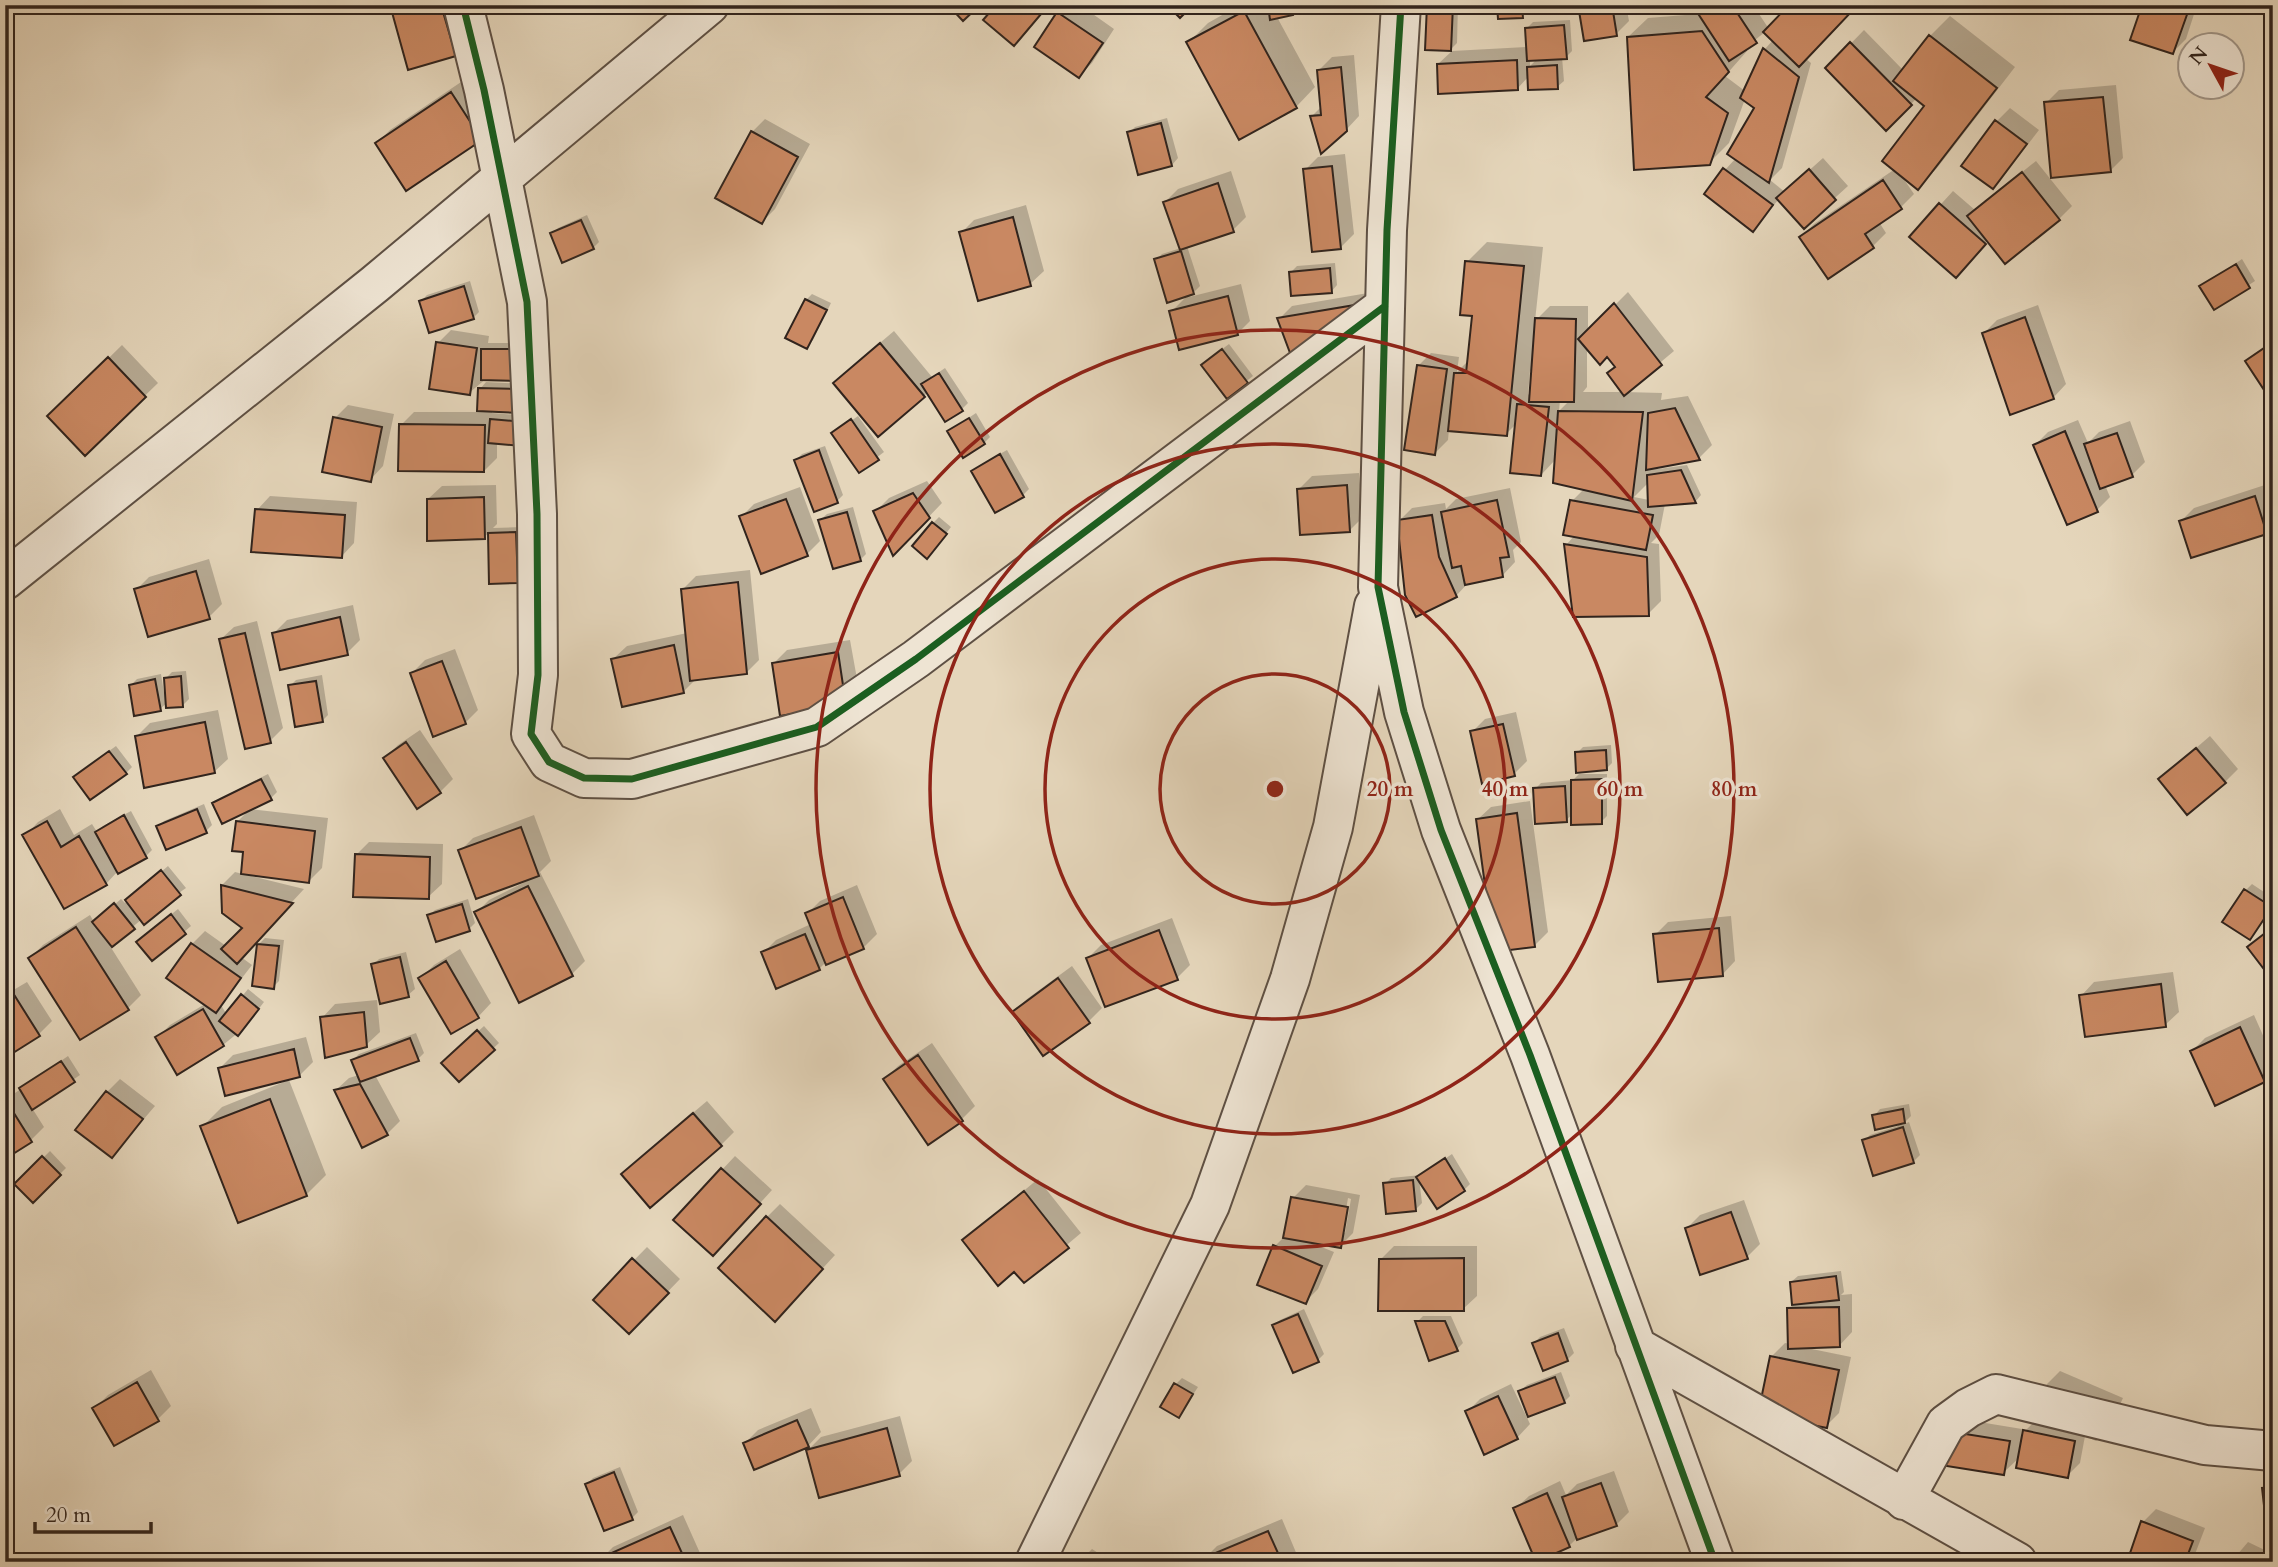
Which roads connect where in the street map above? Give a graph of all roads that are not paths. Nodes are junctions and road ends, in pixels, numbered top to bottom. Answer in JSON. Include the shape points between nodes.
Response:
{"nodes":[{"id":1,"x":463,"y":5,"type":"edge"},
{"id":2,"x":709,"y":5,"type":"edge"},
{"id":3,"x":1401,"y":5,"type":"edge"},
{"id":4,"x":501,"y":178,"type":"junction"},
{"id":5,"x":1385,"y":306,"type":"junction"},
{"id":6,"x":5,"y":580,"type":"edge"},
{"id":7,"x":1378,"y":587,"type":"junction"},
{"id":8,"x":1635,"y":1346,"type":"junction"},
{"id":9,"x":2273,"y":1451,"type":"edge"},
{"id":10,"x":1904,"y":1500,"type":"junction"},
{"id":11,"x":1035,"y":1562,"type":"edge"},
{"id":12,"x":1716,"y":1562,"type":"edge"},
{"id":13,"x":2018,"y":1562,"type":"edge"}],
"edges":[{"from":1,"to":4,"type":"street"},
{"from":2,"to":4,"type":"street"},
{"from":3,"to":5,"type":"street"},
{"from":4,"to":5,"type":"street","via":[[527,302],[537,541],[538,675],[531,734],[549,762],[584,778],[632,779],[817,727],[916,659]]},
{"from":4,"to":6,"type":"street"},
{"from":5,"to":7,"type":"street"},
{"from":7,"to":8,"type":"street","via":[[1404,712],[1441,830],[1530,1055]]},
{"from":7,"to":11,"type":"street","via":[[1333,827],[1286,992],[1210,1205]]},
{"from":8,"to":10,"type":"street"},
{"from":8,"to":12,"type":"street"},
{"from":9,"to":10,"type":"street","via":[[2205,1445],[1996,1394],[1946,1424]]},
{"from":10,"to":13,"type":"street"}]}
